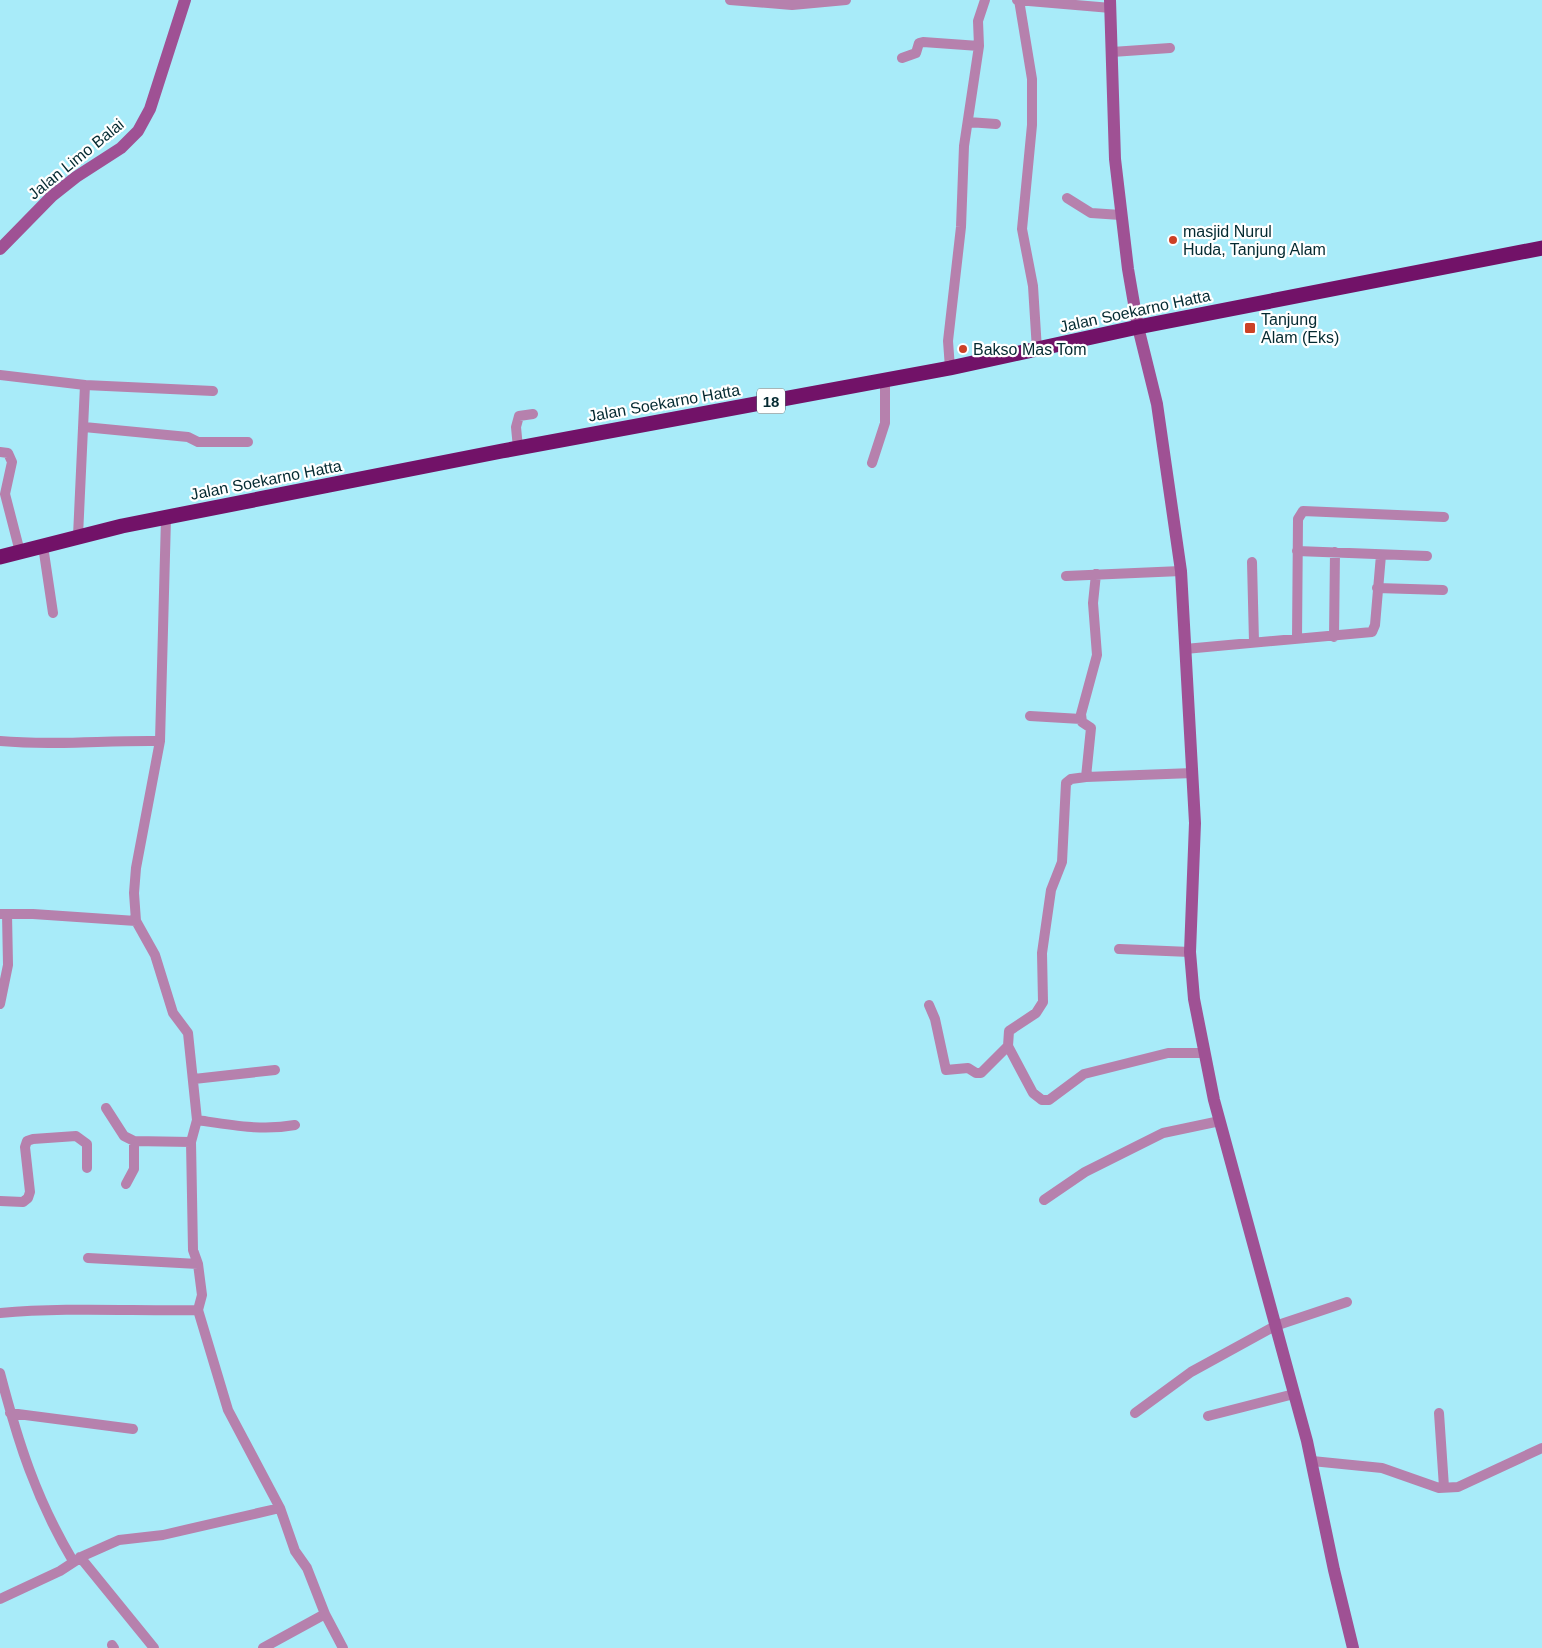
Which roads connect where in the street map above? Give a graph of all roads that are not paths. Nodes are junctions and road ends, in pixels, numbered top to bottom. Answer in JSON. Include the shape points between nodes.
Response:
{"nodes":[{"id":1,"x":185,"y":0,"type":"edge"},
{"id":2,"x":730,"y":0,"type":"edge"},
{"id":3,"x":846,"y":0,"type":"edge"},
{"id":4,"x":985,"y":0,"type":"edge"},
{"id":5,"x":1018,"y":0,"type":"edge"},
{"id":6,"x":1110,"y":4,"type":"edge"},
{"id":7,"x":979,"y":46,"type":"junction"},
{"id":8,"x":1170,"y":48,"type":"dead end"},
{"id":9,"x":1112,"y":52,"type":"junction"},
{"id":10,"x":902,"y":58,"type":"dead end"},
{"id":11,"x":968,"y":122,"type":"junction"},
{"id":12,"x":996,"y":124,"type":"dead end"},
{"id":13,"x":1067,"y":198,"type":"dead end"},
{"id":14,"x":1122,"y":215,"type":"junction"},
{"id":15,"x":1542,"y":248,"type":"edge"},
{"id":16,"x":0,"y":249,"type":"edge"},
{"id":17,"x":1138,"y":327,"type":"junction"},
{"id":18,"x":1037,"y":350,"type":"junction"},
{"id":19,"x":950,"y":368,"type":"junction"},
{"id":20,"x":0,"y":375,"type":"edge"},
{"id":21,"x":885,"y":380,"type":"junction"},
{"id":22,"x":85,"y":385,"type":"junction"},
{"id":23,"x":213,"y":391,"type":"dead end"},
{"id":24,"x":533,"y":414,"type":"dead end"},
{"id":25,"x":84,"y":427,"type":"junction"},
{"id":26,"x":248,"y":442,"type":"dead end"},
{"id":27,"x":518,"y":448,"type":"junction"},
{"id":28,"x":0,"y":452,"type":"edge"},
{"id":29,"x":872,"y":463,"type":"dead end"},
{"id":30,"x":3,"y":494,"type":"edge"},
{"id":31,"x":1444,"y":516,"type":"dead end"},
{"id":32,"x":166,"y":518,"type":"junction"},
{"id":33,"x":78,"y":536,"type":"junction"},
{"id":34,"x":43,"y":546,"type":"junction"},
{"id":35,"x":20,"y":552,"type":"junction"},
{"id":36,"x":1297,"y":552,"type":"junction"},
{"id":37,"x":1335,"y":552,"type":"junction"},
{"id":38,"x":1381,"y":555,"type":"junction"},
{"id":39,"x":1427,"y":556,"type":"dead end"},
{"id":40,"x":0,"y":557,"type":"edge"},
{"id":41,"x":1252,"y":562,"type":"dead end"},
{"id":42,"x":1181,"y":571,"type":"junction"},
{"id":43,"x":1096,"y":574,"type":"junction"},
{"id":44,"x":1066,"y":576,"type":"dead end"},
{"id":45,"x":1377,"y":588,"type":"junction"},
{"id":46,"x":1443,"y":590,"type":"dead end"},
{"id":47,"x":53,"y":613,"type":"dead end"},
{"id":48,"x":1334,"y":636,"type":"junction"},
{"id":49,"x":1297,"y":639,"type":"junction"},
{"id":50,"x":1254,"y":642,"type":"junction"},
{"id":51,"x":1185,"y":649,"type":"junction"},
{"id":52,"x":1030,"y":716,"type":"dead end"},
{"id":53,"x":1081,"y":718,"type":"junction"},
{"id":54,"x":0,"y":741,"type":"edge"},
{"id":55,"x":160,"y":741,"type":"junction"},
{"id":56,"x":1192,"y":773,"type":"junction"},
{"id":57,"x":1086,"y":777,"type":"junction"},
{"id":58,"x":4,"y":914,"type":"edge"},
{"id":59,"x":136,"y":921,"type":"junction"},
{"id":60,"x":1119,"y":949,"type":"dead end"},
{"id":61,"x":1190,"y":952,"type":"junction"},
{"id":62,"x":0,"y":999,"type":"edge"},
{"id":63,"x":930,"y":1005,"type":"dead end"},
{"id":64,"x":1008,"y":1046,"type":"junction"},
{"id":65,"x":1204,"y":1052,"type":"junction"},
{"id":66,"x":275,"y":1070,"type":"dead end"},
{"id":67,"x":194,"y":1079,"type":"junction"},
{"id":68,"x":106,"y":1108,"type":"dead end"},
{"id":69,"x":197,"y":1120,"type":"junction"},
{"id":70,"x":1220,"y":1121,"type":"junction"},
{"id":71,"x":295,"y":1125,"type":"dead end"},
{"id":72,"x":134,"y":1142,"type":"junction"},
{"id":73,"x":191,"y":1142,"type":"junction"},
{"id":74,"x":87,"y":1168,"type":"dead end"},
{"id":75,"x":126,"y":1184,"type":"dead end"},
{"id":76,"x":1044,"y":1200,"type":"dead end"},
{"id":77,"x":0,"y":1201,"type":"edge"},
{"id":78,"x":88,"y":1258,"type":"dead end"},
{"id":79,"x":198,"y":1264,"type":"junction"},
{"id":80,"x":1347,"y":1302,"type":"dead end"},
{"id":81,"x":198,"y":1310,"type":"junction"},
{"id":82,"x":0,"y":1313,"type":"edge"},
{"id":83,"x":1275,"y":1326,"type":"junction"},
{"id":84,"x":0,"y":1372,"type":"edge"},
{"id":85,"x":1294,"y":1394,"type":"junction"},
{"id":86,"x":10,"y":1413,"type":"junction"},
{"id":87,"x":1135,"y":1413,"type":"dead end"},
{"id":88,"x":1439,"y":1413,"type":"dead end"},
{"id":89,"x":1208,"y":1416,"type":"dead end"},
{"id":90,"x":133,"y":1429,"type":"dead end"},
{"id":91,"x":1542,"y":1448,"type":"edge"},
{"id":92,"x":1312,"y":1461,"type":"junction"},
{"id":93,"x":1444,"y":1487,"type":"junction"},
{"id":94,"x":280,"y":1508,"type":"junction"},
{"id":95,"x":77,"y":1559,"type":"junction"},
{"id":96,"x":0,"y":1599,"type":"edge"},
{"id":97,"x":325,"y":1614,"type":"junction"},
{"id":98,"x":154,"y":1648,"type":"edge"},
{"id":99,"x":263,"y":1648,"type":"edge"},
{"id":100,"x":343,"y":1648,"type":"edge"},
{"id":101,"x":1353,"y":1648,"type":"edge"}],
"edges":[{"from":1,"to":16,"type":"street","name":"Jalan Limo Balai","via":[[150,109],[138,130],[121,148],[76,176],[52,196]]},
{"from":2,"to":3,"type":"street","via":[[792,5]]},
{"from":4,"to":7,"type":"street","via":[[978,21]]},
{"from":5,"to":6,"type":"street"},
{"from":5,"to":18,"type":"street","via":[[1032,79],[1032,125],[1022,229],[1033,286]]},
{"from":6,"to":9,"type":"street"},
{"from":7,"to":10,"type":"street","via":[[923,42],[919,43],[916,53]]},
{"from":7,"to":11,"type":"street"},
{"from":8,"to":9,"type":"street"},
{"from":9,"to":14,"type":"street","via":[[1115,159]]},
{"from":11,"to":12,"type":"street"},
{"from":11,"to":19,"type":"street","via":[[948,341]]},
{"from":13,"to":14,"type":"street","via":[[1091,213]]},
{"from":14,"to":17,"type":"street"},
{"from":15,"to":17,"type":"highway","name":"Jalan Soekarno Hatta","number":"18"},
{"from":17,"to":18,"type":"highway","name":"Jalan Soekarno Hatta","number":"18"},
{"from":17,"to":42,"type":"street","via":[[1157,404]]},
{"from":18,"to":19,"type":"highway","name":"Jalan Soekarno Hatta","number":"18"},
{"from":19,"to":21,"type":"highway","name":"Jalan Soekarno Hatta","number":"18"},
{"from":20,"to":22,"type":"street"},
{"from":21,"to":27,"type":"highway","name":"Jalan Soekarno Hatta","number":"18"},
{"from":21,"to":29,"type":"street","via":[[885,423]]},
{"from":22,"to":23,"type":"street"},
{"from":22,"to":25,"type":"street"},
{"from":24,"to":27,"type":"street","via":[[519,416],[517,420]]},
{"from":25,"to":26,"type":"street","via":[[188,437],[198,442]]},
{"from":25,"to":33,"type":"street"},
{"from":27,"to":32,"type":"highway","name":"Jalan Soekarno Hatta","number":"18"},
{"from":28,"to":30,"type":"street","via":[[8,453],[12,462]]},
{"from":30,"to":35,"type":"street"},
{"from":31,"to":36,"type":"street","via":[[1308,510],[1298,519]]},
{"from":32,"to":33,"type":"highway","name":"Jalan Soekarno Hatta","number":"18"},
{"from":32,"to":55,"type":"street"},
{"from":33,"to":34,"type":"highway","name":"Jalan Soekarno Hatta","number":"18"},
{"from":34,"to":35,"type":"highway","name":"Jalan Soekarno Hatta","number":"18"},
{"from":34,"to":47,"type":"street"},
{"from":35,"to":40,"type":"highway","name":"Jalan Soekarno Hatta","number":"18"},
{"from":36,"to":37,"type":"street"},
{"from":36,"to":49,"type":"street"},
{"from":37,"to":38,"type":"street"},
{"from":37,"to":48,"type":"street"},
{"from":38,"to":39,"type":"street"},
{"from":38,"to":45,"type":"street"},
{"from":41,"to":50,"type":"street"},
{"from":42,"to":43,"type":"street"},
{"from":42,"to":51,"type":"street"},
{"from":43,"to":44,"type":"street"},
{"from":43,"to":53,"type":"street","via":[[1093,603],[1097,655]]},
{"from":45,"to":46,"type":"street"},
{"from":45,"to":48,"type":"street","via":[[1372,632]]},
{"from":48,"to":49,"type":"street"},
{"from":49,"to":50,"type":"street"},
{"from":50,"to":51,"type":"street"},
{"from":51,"to":56,"type":"street"},
{"from":52,"to":53,"type":"street"},
{"from":53,"to":57,"type":"street","via":[[1091,731]]},
{"from":54,"to":55,"type":"street","via":[[65,745],[112,740]]},
{"from":55,"to":59,"type":"street","via":[[136,868]]},
{"from":56,"to":57,"type":"street"},
{"from":56,"to":61,"type":"street","via":[[1195,823]]},
{"from":57,"to":64,"type":"street","via":[[1071,779],[1064,790],[1062,862],[1051,890],[1042,953],[1043,1002],[1036,1013],[1009,1031]]},
{"from":58,"to":59,"type":"street"},
{"from":58,"to":62,"type":"street","via":[[8,965]]},
{"from":59,"to":67,"type":"street","via":[[155,955],[173,1013],[188,1033]]},
{"from":60,"to":61,"type":"street"},
{"from":61,"to":65,"type":"street","via":[[1194,999]]},
{"from":63,"to":64,"type":"street","via":[[946,1070],[968,1068],[981,1073]]},
{"from":64,"to":65,"type":"street","via":[[1033,1093],[1042,1100],[1049,1100],[1084,1074],[1168,1053]]},
{"from":65,"to":70,"type":"street"},
{"from":66,"to":67,"type":"street"},
{"from":67,"to":69,"type":"street"},
{"from":68,"to":72,"type":"street","via":[[124,1136]]},
{"from":69,"to":71,"type":"street","via":[[248,1128]]},
{"from":69,"to":73,"type":"street"},
{"from":70,"to":76,"type":"street","via":[[1163,1134],[1085,1172]]},
{"from":70,"to":83,"type":"street"},
{"from":72,"to":73,"type":"street"},
{"from":72,"to":75,"type":"street","via":[[134,1168]]},
{"from":73,"to":79,"type":"street","via":[[193,1250]]},
{"from":74,"to":77,"type":"street","via":[[87,1144],[76,1136],[27,1141],[28,1198],[23,1202]]},
{"from":78,"to":79,"type":"street"},
{"from":79,"to":81,"type":"street","via":[[202,1295]]},
{"from":80,"to":83,"type":"street"},
{"from":81,"to":82,"type":"street","via":[[51,1308]]},
{"from":81,"to":94,"type":"street","via":[[228,1410]]},
{"from":83,"to":85,"type":"street"},
{"from":83,"to":87,"type":"street","via":[[1192,1372]]},
{"from":84,"to":86,"type":"street"},
{"from":85,"to":89,"type":"street"},
{"from":85,"to":92,"type":"street"},
{"from":86,"to":90,"type":"street"},
{"from":86,"to":95,"type":"street","via":[[30,1477],[50,1522]]},
{"from":88,"to":93,"type":"street"},
{"from":91,"to":93,"type":"street","via":[[1464,1486]]},
{"from":92,"to":93,"type":"street","via":[[1382,1468],[1438,1488]]},
{"from":92,"to":101,"type":"street"},
{"from":94,"to":95,"type":"street","via":[[163,1535],[119,1540]]},
{"from":94,"to":97,"type":"street","via":[[295,1551],[307,1568]]},
{"from":95,"to":96,"type":"street","via":[[60,1571]]},
{"from":95,"to":98,"type":"street"},
{"from":97,"to":99,"type":"street"},
{"from":97,"to":100,"type":"street"}]}
